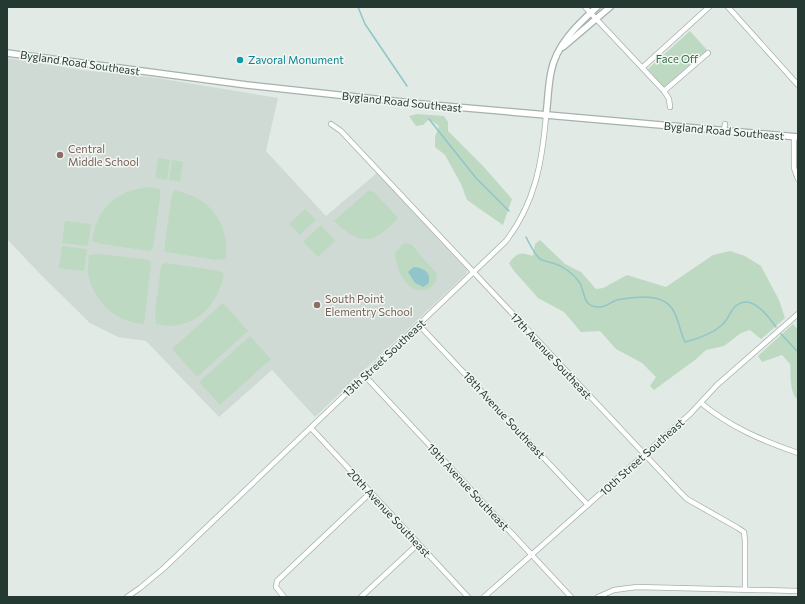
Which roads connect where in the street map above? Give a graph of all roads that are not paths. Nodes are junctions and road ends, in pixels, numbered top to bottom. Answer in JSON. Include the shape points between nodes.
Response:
{"nodes":[{"id":1,"x":585,"y":7,"type":"edge"},
{"id":2,"x":597,"y":7,"type":"edge"},
{"id":3,"x":610,"y":7,"type":"edge"},
{"id":4,"x":709,"y":7,"type":"edge"},
{"id":5,"x":728,"y":7,"type":"edge"},
{"id":6,"x":591,"y":12,"type":"junction"},
{"id":7,"x":597,"y":19,"type":"junction"},
{"id":8,"x":708,"y":52,"type":"dead end"},
{"id":9,"x":7,"y":53,"type":"edge"},
{"id":10,"x":557,"y":53,"type":"junction"},
{"id":11,"x":643,"y":67,"type":"junction"},
{"id":12,"x":798,"y":85,"type":"edge"},
{"id":13,"x":664,"y":91,"type":"junction"},
{"id":14,"x":670,"y":107,"type":"dead end"},
{"id":15,"x":546,"y":116,"type":"junction"},
{"id":16,"x":331,"y":124,"type":"dead end"},
{"id":17,"x":725,"y":124,"type":"dead end"},
{"id":18,"x":724,"y":131,"type":"junction"},
{"id":19,"x":796,"y":137,"type":"edge"},
{"id":20,"x":798,"y":179,"type":"edge"},
{"id":21,"x":473,"y":273,"type":"junction"},
{"id":22,"x":798,"y":314,"type":"edge"},
{"id":23,"x":420,"y":325,"type":"junction"},
{"id":24,"x":365,"y":376,"type":"junction"},
{"id":25,"x":701,"y":403,"type":"junction"},
{"id":26,"x":310,"y":428,"type":"junction"},
{"id":27,"x":798,"y":453,"type":"edge"},
{"id":28,"x":644,"y":455,"type":"junction"},
{"id":29,"x":370,"y":493,"type":"junction"},
{"id":30,"x":588,"y":505,"type":"junction"},
{"id":31,"x":418,"y":544,"type":"junction"},
{"id":32,"x":532,"y":555,"type":"junction"},
{"id":33,"x":745,"y":589,"type":"junction"},
{"id":34,"x":798,"y":591,"type":"edge"},
{"id":35,"x":127,"y":597,"type":"edge"},
{"id":36,"x":284,"y":597,"type":"edge"},
{"id":37,"x":361,"y":597,"type":"edge"},
{"id":38,"x":468,"y":597,"type":"edge"},
{"id":39,"x":484,"y":597,"type":"edge"},
{"id":40,"x":571,"y":597,"type":"edge"},
{"id":41,"x":598,"y":597,"type":"edge"}],
"edges":[{"from":1,"to":6,"type":"street"},
{"from":2,"to":6,"type":"street"},
{"from":3,"to":7,"type":"street"},
{"from":4,"to":11,"type":"street"},
{"from":5,"to":12,"type":"street"},
{"from":6,"to":7,"type":"street"},
{"from":6,"to":10,"type":"street","via":[[566,39]]},
{"from":7,"to":10,"type":"street"},
{"from":7,"to":11,"type":"street"},
{"from":8,"to":13,"type":"street"},
{"from":9,"to":15,"type":"street","name":"Bygland Road Southeast","via":[[301,92]]},
{"from":10,"to":15,"type":"street","via":[[551,71]]},
{"from":11,"to":13,"type":"street"},
{"from":13,"to":14,"type":"street"},
{"from":15,"to":18,"type":"street","name":"Bygland Road Southeast"},
{"from":15,"to":21,"type":"street","name":"13th Street Southeast","via":[[539,170],[527,207],[506,241]]},
{"from":16,"to":21,"type":"street","name":"17th Avenue Southeast","via":[[341,131]]},
{"from":17,"to":18,"type":"street"},
{"from":18,"to":19,"type":"street","name":"Bygland Road Southeast"},
{"from":19,"to":20,"type":"street","via":[[794,168]]},
{"from":21,"to":23,"type":"street","name":"13th Street Southeast"},
{"from":21,"to":28,"type":"street","name":"17th Avenue Southeast"},
{"from":22,"to":25,"type":"street","name":"10th Street Southeast"},
{"from":23,"to":24,"type":"street","name":"13th Street Southeast"},
{"from":23,"to":30,"type":"street","name":"18th Avenue Southeast"},
{"from":24,"to":26,"type":"street","name":"13th Street Southeast"},
{"from":24,"to":32,"type":"street","name":"19th Avenue Southeast"},
{"from":25,"to":27,"type":"street","via":[[740,430]]},
{"from":25,"to":28,"type":"street","name":"10th Street Southeast"},
{"from":26,"to":29,"type":"street","name":"20th Avenue Southeast"},
{"from":26,"to":35,"type":"street","name":"13th Street Southeast","via":[[164,568]]},
{"from":28,"to":30,"type":"street","name":"10th Street Southeast"},
{"from":28,"to":33,"type":"street","name":"17th Avenue Southeast","via":[[687,499],[744,532]]},
{"from":29,"to":31,"type":"street","name":"20th Avenue Southeast"},
{"from":29,"to":36,"type":"street","via":[[277,581],[276,587]]},
{"from":30,"to":32,"type":"street","name":"10th Street Southeast"},
{"from":31,"to":37,"type":"street"},
{"from":31,"to":38,"type":"street","name":"20th Avenue Southeast"},
{"from":32,"to":39,"type":"street","name":"10th Street Southeast"},
{"from":32,"to":40,"type":"street","name":"19th Avenue Southeast"},
{"from":33,"to":34,"type":"street"},
{"from":33,"to":41,"type":"street","via":[[637,587],[614,590]]}]}
